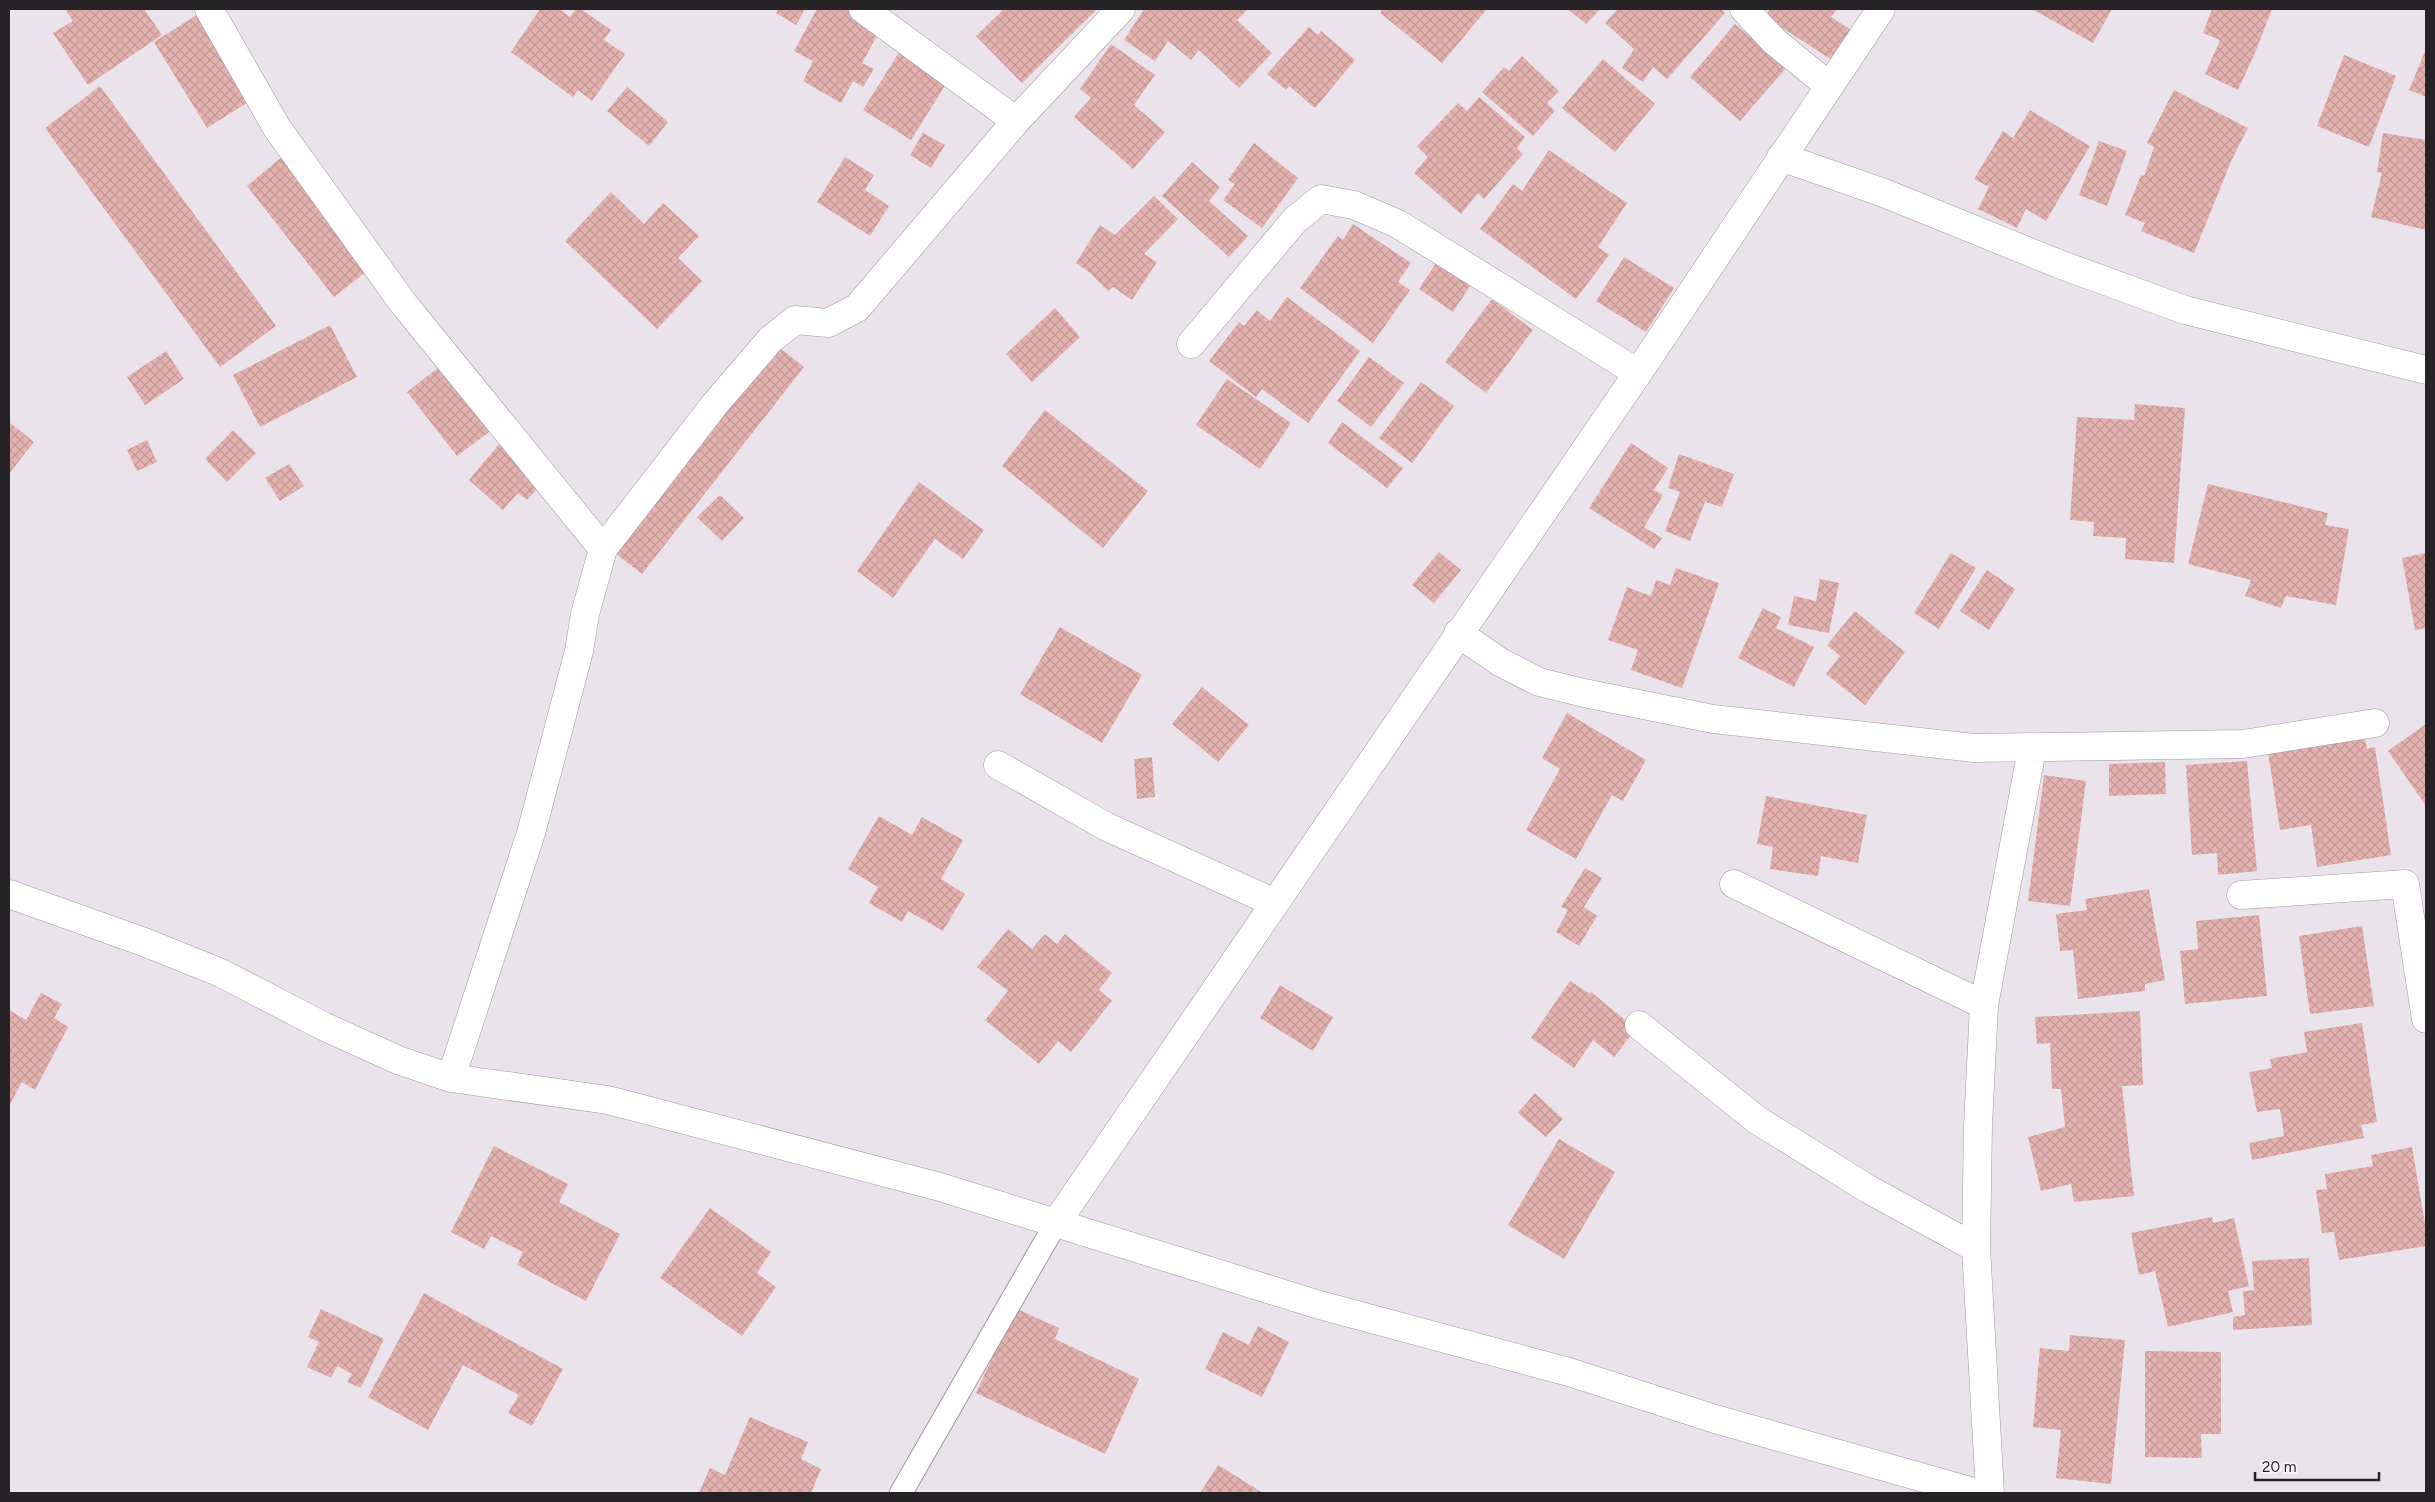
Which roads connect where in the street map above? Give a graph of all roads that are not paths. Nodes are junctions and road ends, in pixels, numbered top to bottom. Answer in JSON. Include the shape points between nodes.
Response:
{"nodes":[{"id":1,"x":208,"y":9,"type":"edge"},
{"id":2,"x":863,"y":9,"type":"edge"},
{"id":3,"x":1121,"y":9,"type":"edge"},
{"id":4,"x":1744,"y":9,"type":"edge"},
{"id":5,"x":1880,"y":9,"type":"edge"},
{"id":6,"x":1828,"y":85,"type":"junction"},
{"id":7,"x":1016,"y":121,"type":"junction"},
{"id":8,"x":1780,"y":157,"type":"junction"},
{"id":9,"x":1191,"y":344,"type":"dead end"},
{"id":10,"x":2426,"y":370,"type":"edge"},
{"id":11,"x":1638,"y":374,"type":"junction"},
{"id":12,"x":602,"y":548,"type":"junction"},
{"id":13,"x":1458,"y":633,"type":"junction"},
{"id":14,"x":2375,"y":723,"type":"dead end"},
{"id":15,"x":2032,"y":749,"type":"junction"},
{"id":16,"x":998,"y":766,"type":"dead end"},
{"id":17,"x":2416,"y":883,"type":"edge"},
{"id":18,"x":1734,"y":884,"type":"dead end"},
{"id":19,"x":9,"y":894,"type":"edge"},
{"id":20,"x":2241,"y":896,"type":"dead end"},
{"id":21,"x":1276,"y":903,"type":"junction"},
{"id":22,"x":1984,"y":1005,"type":"junction"},
{"id":23,"x":2426,"y":1019,"type":"edge"},
{"id":24,"x":1639,"y":1025,"type":"dead end"},
{"id":25,"x":451,"y":1078,"type":"junction"},
{"id":26,"x":1056,"y":1223,"type":"junction"},
{"id":27,"x":1976,"y":1248,"type":"junction"},
{"id":28,"x":901,"y":1493,"type":"edge"},
{"id":29,"x":1977,"y":1493,"type":"edge"},
{"id":30,"x":1990,"y":1493,"type":"edge"}],
"edges":[{"from":1,"to":12,"type":"street","via":[[277,128],[403,303]]},
{"from":2,"to":7,"type":"street"},
{"from":3,"to":7,"type":"street"},
{"from":4,"to":6,"type":"street","via":[[1774,41]]},
{"from":5,"to":6,"type":"street"},
{"from":6,"to":8,"type":"street"},
{"from":7,"to":12,"type":"street","via":[[857,308],[828,323],[795,320],[770,340],[715,404]]},
{"from":8,"to":10,"type":"street","via":[[1884,193],[2059,264],[2185,310]]},
{"from":8,"to":11,"type":"street"},
{"from":9,"to":11,"type":"street","via":[[1295,220],[1322,199],[1354,205],[1398,224]]},
{"from":11,"to":13,"type":"street"},
{"from":12,"to":25,"type":"street","via":[[579,651],[531,833]]},
{"from":13,"to":15,"type":"street","via":[[1500,662],[1539,682],[1584,694],[1713,719],[1974,748]]},
{"from":13,"to":21,"type":"street"},
{"from":14,"to":15,"type":"street","via":[[2243,744]]},
{"from":15,"to":22,"type":"street"},
{"from":16,"to":21,"type":"street","via":[[1107,827]]},
{"from":17,"to":20,"type":"street"},
{"from":17,"to":23,"type":"street"},
{"from":18,"to":22,"type":"street"},
{"from":19,"to":25,"type":"street","via":[[221,973],[389,1057]]},
{"from":21,"to":26,"type":"street"},
{"from":22,"to":27,"type":"street"},
{"from":24,"to":27,"type":"street","via":[[1757,1120],[1868,1189]]},
{"from":25,"to":26,"type":"street","via":[[608,1100],[940,1187]]},
{"from":26,"to":28,"type":"lane"},
{"from":26,"to":29,"type":"street","via":[[1316,1304],[1569,1372],[1715,1419]]},
{"from":27,"to":30,"type":"street"}]}
